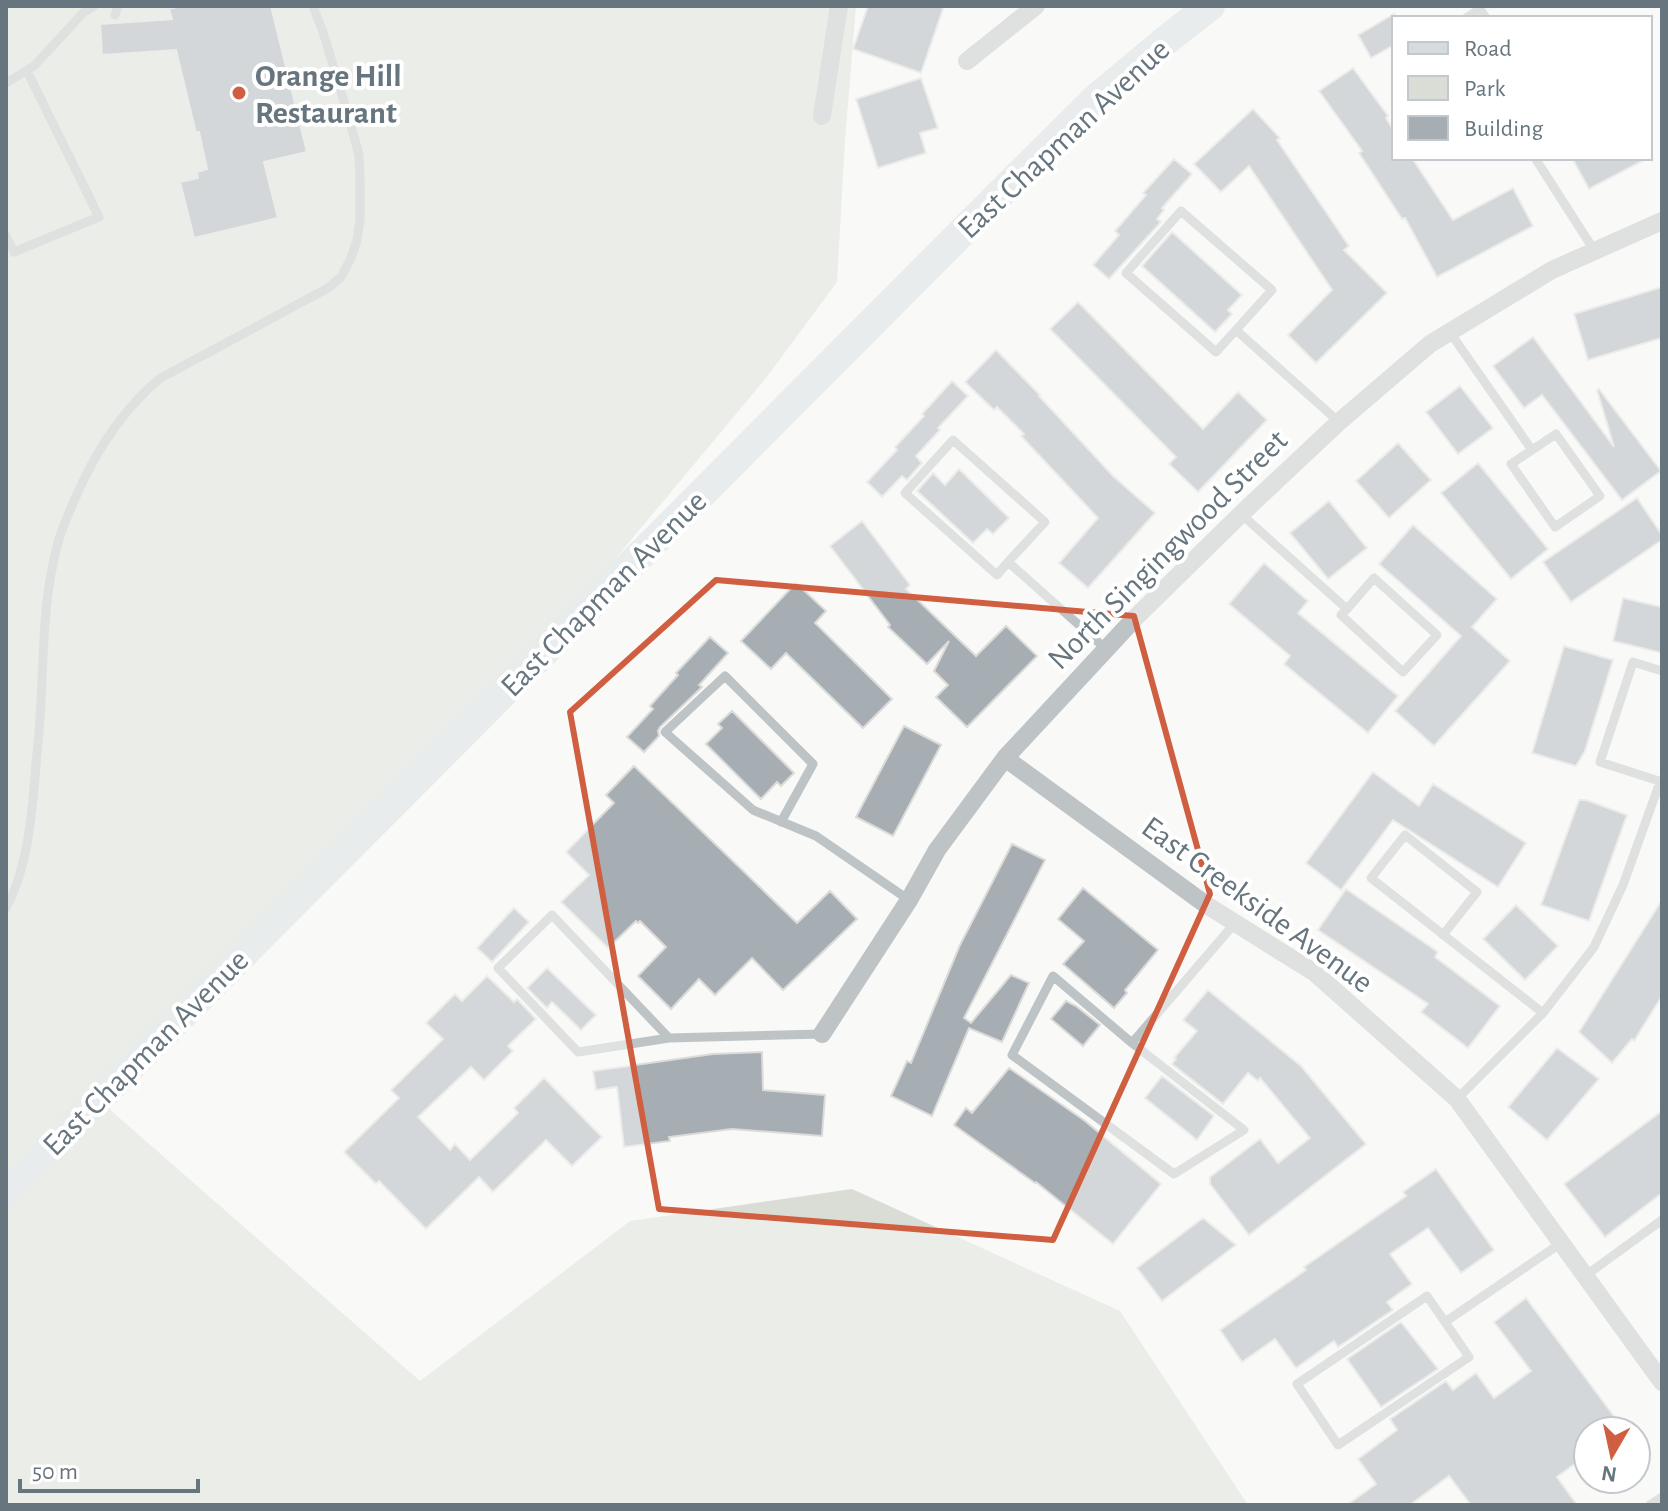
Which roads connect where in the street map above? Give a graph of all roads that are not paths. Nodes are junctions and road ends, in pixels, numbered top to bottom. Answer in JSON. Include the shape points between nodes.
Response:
{"nodes":[{"id":1,"x":94,"y":6,"type":"edge"},
{"id":2,"x":313,"y":6,"type":"edge"},
{"id":3,"x":839,"y":6,"type":"edge"},
{"id":4,"x":1036,"y":6,"type":"edge"},
{"id":5,"x":1210,"y":6,"type":"edge"},
{"id":6,"x":1469,"y":16,"type":"edge"},
{"id":7,"x":1485,"y":16,"type":"edge"},
{"id":8,"x":967,"y":61,"type":"dead end"},
{"id":9,"x":27,"y":71,"type":"junction"},
{"id":10,"x":6,"y":83,"type":"edge"},
{"id":11,"x":822,"y":116,"type":"dead end"},
{"id":12,"x":1536,"y":160,"type":"edge"},
{"id":13,"x":1662,"y":221,"type":"edge"},
{"id":14,"x":6,"y":236,"type":"edge"},
{"id":15,"x":1594,"y":250,"type":"junction"},
{"id":16,"x":1236,"y":330,"type":"junction"},
{"id":17,"x":1449,"y":331,"type":"junction"},
{"id":18,"x":1339,"y":422,"type":"junction"},
{"id":19,"x":1532,"y":450,"type":"junction"},
{"id":20,"x":1241,"y":514,"type":"junction"},
{"id":21,"x":1008,"y":562,"type":"junction"},
{"id":22,"x":1347,"y":609,"type":"junction"},
{"id":23,"x":1106,"y":649,"type":"junction"},
{"id":24,"x":1662,"y":671,"type":"edge"},
{"id":25,"x":1005,"y":758,"type":"junction"},
{"id":26,"x":1661,"y":782,"type":"edge"},
{"id":27,"x":781,"y":822,"type":"junction"},
{"id":28,"x":909,"y":900,"type":"junction"},
{"id":29,"x":6,"y":908,"type":"edge"},
{"id":30,"x":1235,"y":923,"type":"junction"},
{"id":31,"x":1443,"y":935,"type":"junction"},
{"id":32,"x":1543,"y":1013,"type":"junction"},
{"id":33,"x":822,"y":1034,"type":"joint"},
{"id":34,"x":669,"y":1038,"type":"junction"},
{"id":35,"x":1132,"y":1043,"type":"junction"},
{"id":36,"x":1457,"y":1099,"type":"junction"},
{"id":37,"x":6,"y":1192,"type":"edge"},
{"id":38,"x":1662,"y":1220,"type":"edge"},
{"id":39,"x":1561,"y":1243,"type":"junction"},
{"id":40,"x":1585,"y":1276,"type":"junction"},
{"id":41,"x":1445,"y":1322,"type":"junction"},
{"id":42,"x":1662,"y":1382,"type":"edge"},
{"id":43,"x":1662,"y":1497,"type":"edge"},
{"id":44,"x":1650,"y":1505,"type":"edge"}],
"edges":[{"from":1,"to":9,"type":"lane"},
{"from":2,"to":29,"type":"lane","via":[[359,155],[360,220],[351,258],[328,288],[159,379],[139,396],[94,459],[52,565],[28,837]]},
{"from":3,"to":11,"type":"street"},
{"from":4,"to":8,"type":"street"},
{"from":5,"to":37,"type":"main road","name":"East Chapman Avenue","via":[[1098,97]]},
{"from":6,"to":7,"type":"lane","via":[[1480,9]]},
{"from":9,"to":10,"type":"lane"},
{"from":9,"to":14,"type":"lane","via":[[99,217],[14,252]]},
{"from":12,"to":15,"type":"lane"},
{"from":13,"to":15,"type":"street","name":"North Singingwood Street"},
{"from":15,"to":17,"type":"street","name":"North Singingwood Street"},
{"from":16,"to":16,"type":"lane","via":[[1216,352],[1126,273],[1181,211],[1272,290]]},
{"from":16,"to":18,"type":"lane"},
{"from":17,"to":18,"type":"street","name":"North Singingwood Street"},
{"from":17,"to":19,"type":"lane"},
{"from":18,"to":20,"type":"street","name":"North Singingwood Street"},
{"from":19,"to":19,"type":"lane","via":[[1511,464],[1555,527],[1600,496],[1556,434]]},
{"from":20,"to":22,"type":"lane"},
{"from":20,"to":23,"type":"street","name":"North Singingwood Street"},
{"from":21,"to":21,"type":"lane","via":[[997,575],[905,493],[953,440],[1045,522]]},
{"from":21,"to":23,"type":"lane"},
{"from":22,"to":22,"type":"lane","via":[[1341,615],[1403,672],[1437,635],[1374,578]]},
{"from":23,"to":25,"type":"street","name":"North Singingwood Street"},
{"from":24,"to":26,"type":"lane","via":[[1633,662],[1600,762]]},
{"from":25,"to":28,"type":"street","name":"North Singingwood Street","via":[[937,850]]},
{"from":25,"to":30,"type":"street","name":"East Creekside Avenue"},
{"from":26,"to":32,"type":"lane","via":[[1594,947]]},
{"from":27,"to":27,"type":"lane","via":[[753,810],[665,732],[725,676],[813,764]]},
{"from":27,"to":28,"type":"lane","via":[[816,836]]},
{"from":28,"to":33,"type":"street","name":"North Singingwood Street"},
{"from":30,"to":35,"type":"lane"},
{"from":30,"to":36,"type":"street","name":"East Creekside Avenue","via":[[1315,973]]},
{"from":31,"to":31,"type":"lane","via":[[1371,878],[1405,835],[1477,892]]},
{"from":31,"to":32,"type":"lane"},
{"from":32,"to":36,"type":"lane"},
{"from":33,"to":34,"type":"lane"},
{"from":34,"to":34,"type":"lane","via":[[578,1052],[498,968],[552,915]]},
{"from":35,"to":35,"type":"lane","via":[[1053,976],[1012,1055],[1174,1174],[1244,1130]]},
{"from":36,"to":39,"type":"street","name":"East Creekside Avenue"},
{"from":38,"to":40,"type":"lane"},
{"from":39,"to":40,"type":"street","name":"East Creekside Avenue"},
{"from":39,"to":41,"type":"lane"},
{"from":40,"to":42,"type":"street","name":"East Creekside Avenue"},
{"from":41,"to":41,"type":"lane","via":[[1427,1296],[1297,1384],[1338,1445],[1469,1357]]},
{"from":43,"to":44,"type":"lane"}]}
